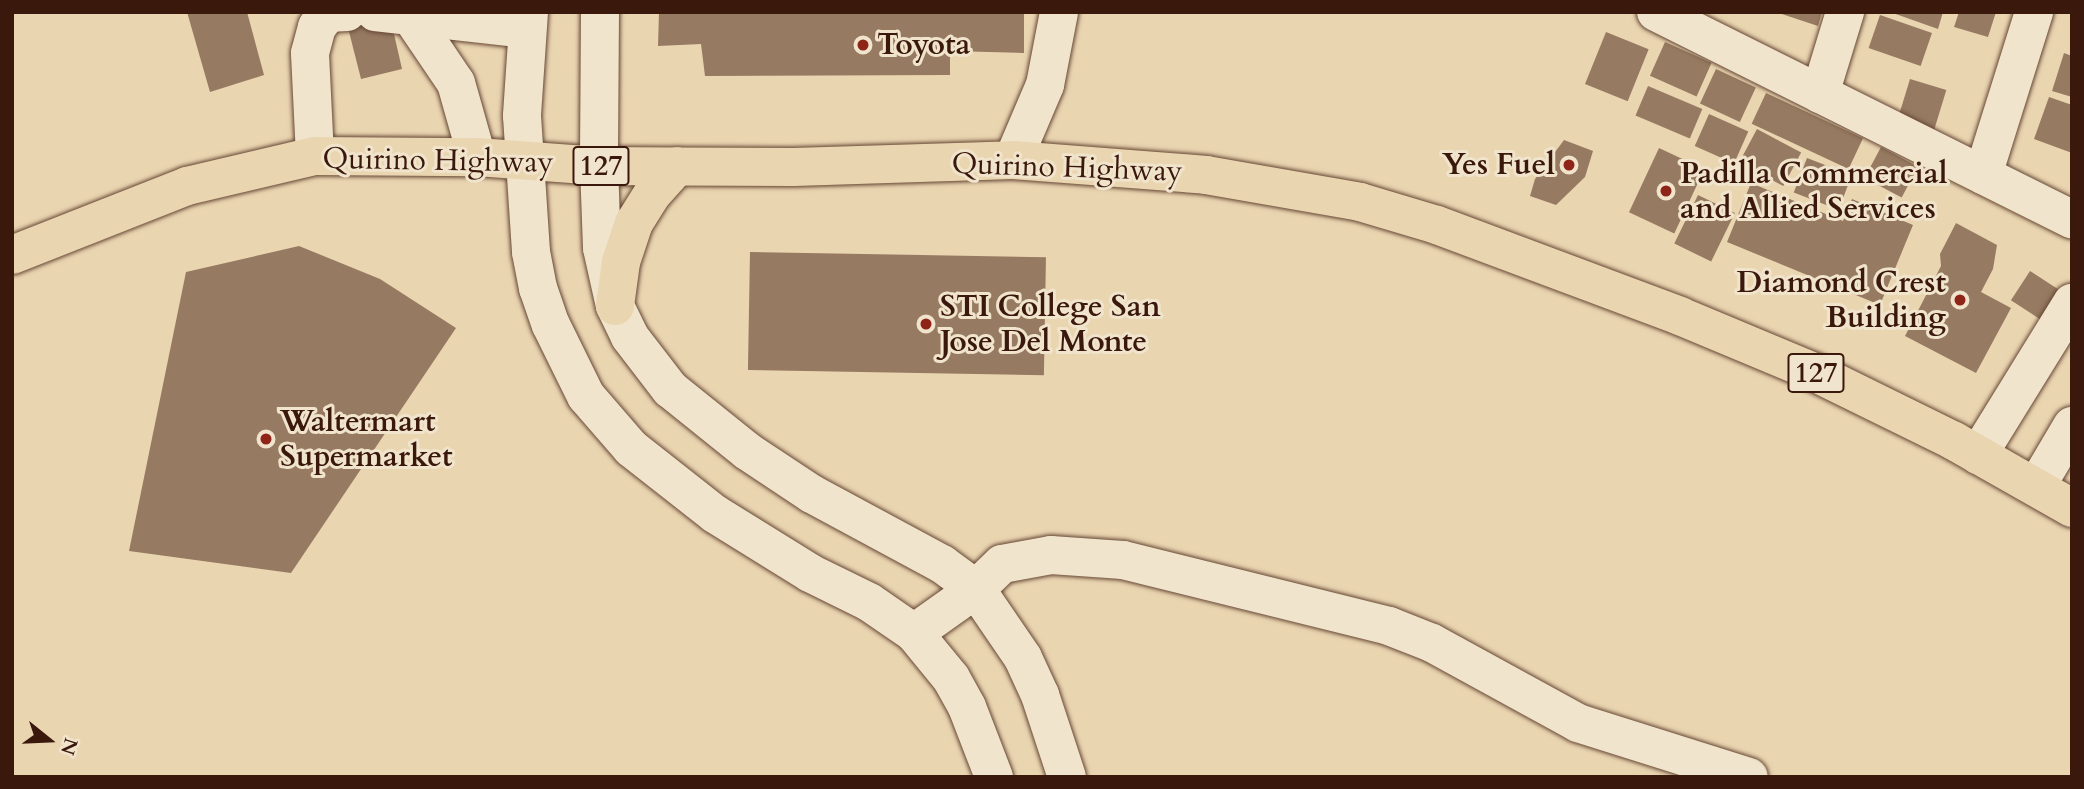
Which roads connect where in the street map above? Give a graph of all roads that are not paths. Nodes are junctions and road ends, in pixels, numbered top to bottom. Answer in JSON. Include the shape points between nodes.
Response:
{"nodes":[{"id":1,"x":346,"y":12,"type":"edge"},
{"id":2,"x":600,"y":12,"type":"edge"},
{"id":3,"x":1059,"y":12,"type":"edge"},
{"id":4,"x":1656,"y":12,"type":"edge"},
{"id":5,"x":1845,"y":12,"type":"edge"},
{"id":6,"x":2034,"y":12,"type":"edge"},
{"id":7,"x":393,"y":15,"type":"edge"},
{"id":8,"x":528,"y":21,"type":"edge"},
{"id":9,"x":1820,"y":94,"type":"junction"},
{"id":10,"x":315,"y":156,"type":"junction"},
{"id":11,"x":477,"y":157,"type":"junction"},
{"id":12,"x":523,"y":160,"type":"junction"},
{"id":13,"x":1013,"y":160,"type":"junction"},
{"id":14,"x":598,"y":166,"type":"junction"},
{"id":15,"x":677,"y":166,"type":"junction"},
{"id":16,"x":1983,"y":174,"type":"junction"},
{"id":17,"x":2072,"y":219,"type":"edge"},
{"id":18,"x":12,"y":255,"type":"edge"},
{"id":19,"x":2072,"y":303,"type":"edge"},
{"id":20,"x":615,"y":306,"type":"junction"},
{"id":21,"x":2072,"y":426,"type":"edge"},
{"id":22,"x":1978,"y":455,"type":"junction"},
{"id":23,"x":2036,"y":487,"type":"junction"},
{"id":24,"x":2072,"y":508,"type":"edge"},
{"id":25,"x":976,"y":589,"type":"junction"},
{"id":26,"x":914,"y":633,"type":"junction"},
{"id":27,"x":994,"y":777,"type":"edge"},
{"id":28,"x":1067,"y":777,"type":"edge"},
{"id":29,"x":1749,"y":777,"type":"edge"}],
"edges":[{"from":1,"to":10,"type":"street","via":[[328,13],[317,27],[310,53]]},
{"from":2,"to":14,"type":"street"},
{"from":3,"to":13,"type":"street","via":[[1045,85]]},
{"from":4,"to":9,"type":"street"},
{"from":5,"to":9,"type":"street"},
{"from":6,"to":16,"type":"street"},
{"from":7,"to":8,"type":"street"},
{"from":7,"to":11,"type":"street","via":[[456,83]]},
{"from":8,"to":12,"type":"street"},
{"from":9,"to":16,"type":"street"},
{"from":10,"to":11,"type":"main road","name":"Quirino Highway","number":"127"},
{"from":10,"to":18,"type":"main road","name":"Quirino Highway","number":"127","via":[[187,186]]},
{"from":11,"to":12,"type":"main road","name":"Quirino Highway","number":"127"},
{"from":12,"to":14,"type":"main road","name":"Quirino Highway","number":"127"},
{"from":12,"to":26,"type":"street","via":[[538,288],[567,361],[609,425],[715,514],[810,573],[869,602]]},
{"from":13,"to":15,"type":"main road","name":"Quirino Highway","number":"127"},
{"from":13,"to":22,"type":"main road","name":"Quirino Highway","number":"127","via":[[1206,175],[1360,202],[1437,225],[1814,372]]},
{"from":14,"to":15,"type":"main road","name":"Quirino Highway","number":"127"},
{"from":14,"to":20,"type":"street","via":[[602,248]]},
{"from":15,"to":20,"type":"main road","via":[[634,223],[621,262]]},
{"from":16,"to":17,"type":"street"},
{"from":19,"to":22,"type":"street"},
{"from":20,"to":25,"type":"street","via":[[629,337],[670,388],[747,451],[812,494],[942,564]]},
{"from":21,"to":23,"type":"street"},
{"from":22,"to":23,"type":"main road","name":"Quirino Highway","number":"127"},
{"from":23,"to":24,"type":"main road","name":"Quirino Highway","number":"127"},
{"from":25,"to":26,"type":"street"},
{"from":25,"to":28,"type":"street","via":[[1023,658]]},
{"from":25,"to":29,"type":"street","via":[[1002,564],[1051,555],[1123,560],[1220,583],[1389,626],[1432,643],[1578,723]]},
{"from":26,"to":27,"type":"street","via":[[951,678]]}]}
